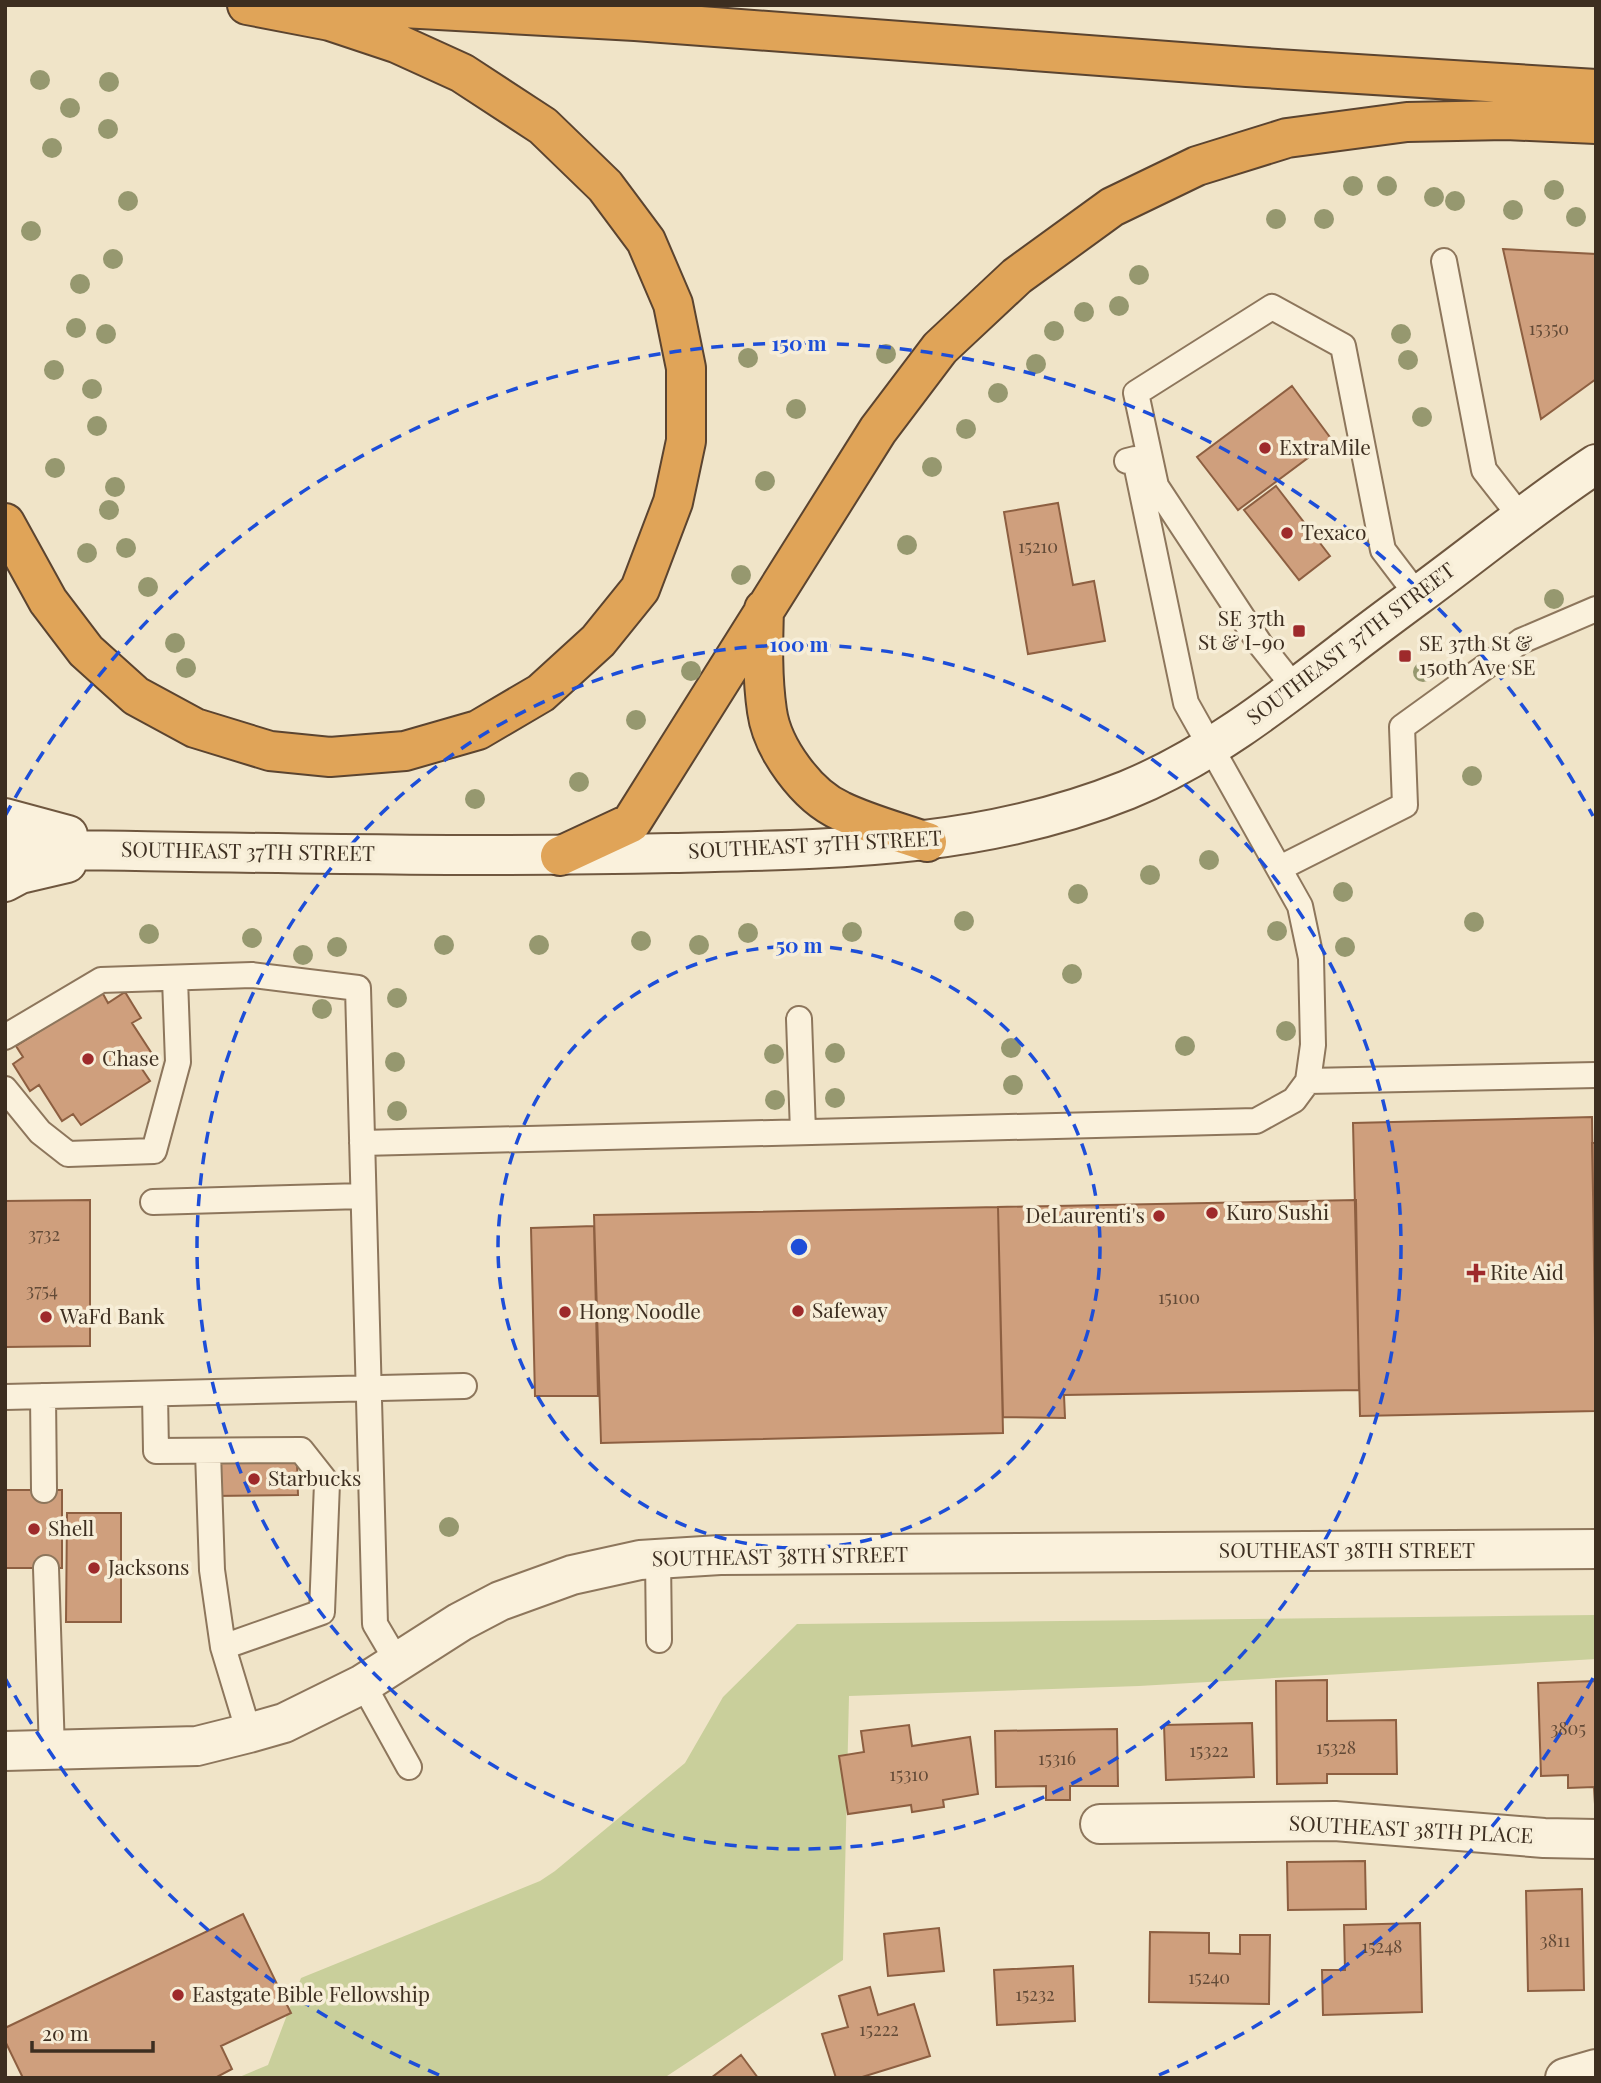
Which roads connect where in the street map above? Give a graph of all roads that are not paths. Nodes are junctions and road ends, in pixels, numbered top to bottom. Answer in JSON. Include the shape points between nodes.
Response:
{"nodes":[{"id":1,"x":247,"y":5,"type":"edge"},
{"id":2,"x":348,"y":5,"type":"edge"},
{"id":3,"x":1596,"y":89,"type":"edge"},
{"id":4,"x":1596,"y":124,"type":"edge"},
{"id":5,"x":1444,"y":261,"type":"dead end"},
{"id":6,"x":1127,"y":461,"type":"dead end"},
{"id":7,"x":1596,"y":464,"type":"edge"},
{"id":8,"x":1579,"y":483,"type":"edge"},
{"id":9,"x":1520,"y":516,"type":"junction"},
{"id":10,"x":5,"y":523,"type":"edge"},
{"id":11,"x":1418,"y":596,"type":"junction"},
{"id":12,"x":764,"y":609,"type":"junction"},
{"id":13,"x":1596,"y":609,"type":"edge"},
{"id":14,"x":1295,"y":688,"type":"junction"},
{"id":15,"x":1210,"y":748,"type":"junction"},
{"id":16,"x":5,"y":818,"type":"edge"},
{"id":17,"x":927,"y":842,"type":"junction"},
{"id":18,"x":5,"y":849,"type":"edge"},
{"id":19,"x":124,"y":850,"type":"junction"},
{"id":20,"x":560,"y":856,"type":"junction"},
{"id":21,"x":1280,"y":868,"type":"junction"},
{"id":22,"x":5,"y":882,"type":"edge"},
{"id":23,"x":175,"y":979,"type":"junction"},
{"id":24,"x":799,"y":1019,"type":"dead end"},
{"id":25,"x":5,"y":1037,"type":"edge"},
{"id":26,"x":1596,"y":1075,"type":"edge"},
{"id":27,"x":1308,"y":1081,"type":"junction"},
{"id":28,"x":5,"y":1089,"type":"edge"},
{"id":29,"x":803,"y":1132,"type":"junction"},
{"id":30,"x":362,"y":1143,"type":"junction"},
{"id":31,"x":363,"y":1196,"type":"junction"},
{"id":32,"x":153,"y":1202,"type":"dead end"},
{"id":33,"x":464,"y":1385,"type":"dead end"},
{"id":34,"x":368,"y":1387,"type":"junction"},
{"id":35,"x":155,"y":1394,"type":"junction"},
{"id":36,"x":43,"y":1396,"type":"junction"},
{"id":37,"x":5,"y":1397,"type":"edge"},
{"id":38,"x":208,"y":1452,"type":"junction"},
{"id":39,"x":44,"y":1490,"type":"dead end"},
{"id":40,"x":1596,"y":1549,"type":"edge"},
{"id":41,"x":658,"y":1559,"type":"junction"},
{"id":42,"x":46,"y":1568,"type":"dead end"},
{"id":43,"x":659,"y":1640,"type":"dead end"},
{"id":44,"x":223,"y":1647,"type":"junction"},
{"id":45,"x":398,"y":1663,"type":"junction"},
{"id":46,"x":363,"y":1684,"type":"junction"},
{"id":47,"x":249,"y":1733,"type":"junction"},
{"id":48,"x":5,"y":1751,"type":"edge"},
{"id":49,"x":52,"y":1751,"type":"junction"},
{"id":50,"x":409,"y":1767,"type":"dead end"},
{"id":51,"x":1100,"y":1825,"type":"dead end"},
{"id":52,"x":1596,"y":1839,"type":"edge"},
{"id":53,"x":1596,"y":2068,"type":"edge"},
{"id":54,"x":1565,"y":2078,"type":"edge"}],
"edges":[{"from":1,"to":10,"type":"highway","via":[[330,21],[396,43],[462,73],[543,126],[606,186],[646,241],[673,304],[686,369],[686,441],[673,502],[640,589],[598,642],[541,693],[478,730],[405,751],[330,757],[270,751],[195,729],[136,696],[86,651],[48,601]]},
{"from":2,"to":3,"type":"highway","via":[[635,20]]},
{"from":4,"to":12,"type":"highway","via":[[1407,122],[1287,138],[1197,166],[1112,206],[1017,276],[940,348],[878,430]]},
{"from":5,"to":9,"type":"lane","via":[[1484,470]]},
{"from":6,"to":15,"type":"lane","via":[[1135,460],[1186,703]]},
{"from":7,"to":8,"type":"street","name":"SOUTHEAST 37TH STREET"},
{"from":8,"to":9,"type":"street","name":"SOUTHEAST 37TH STREET"},
{"from":9,"to":11,"type":"street","name":"SOUTHEAST 37TH STREET"},
{"from":11,"to":14,"type":"street","name":"SOUTHEAST 37TH STREET"},
{"from":11,"to":14,"type":"lane","via":[[1383,551],[1343,346],[1272,307],[1136,393],[1156,486],[1260,644]]},
{"from":12,"to":17,"type":"highway","via":[[767,714],[784,756],[808,789],[839,811]]},
{"from":12,"to":20,"type":"highway","via":[[631,823]]},
{"from":13,"to":21,"type":"lane","via":[[1521,642],[1402,727],[1405,805]]},
{"from":14,"to":15,"type":"street","name":"SOUTHEAST 37TH STREET"},
{"from":15,"to":17,"type":"street","name":"SOUTHEAST 37TH STREET","via":[[1128,790],[1048,817]]},
{"from":15,"to":21,"type":"lane"},
{"from":16,"to":19,"type":"street"},
{"from":17,"to":20,"type":"street","name":"SOUTHEAST 37TH STREET"},
{"from":18,"to":19,"type":"street","name":"SOUTHEAST 37TH STREET"},
{"from":19,"to":20,"type":"street","name":"SOUTHEAST 37TH STREET"},
{"from":19,"to":22,"type":"street","via":[[20,874]]},
{"from":21,"to":27,"type":"lane","via":[[1300,906],[1311,958],[1313,1045]]},
{"from":23,"to":25,"type":"lane","via":[[101,980]]},
{"from":23,"to":28,"type":"lane","via":[[178,1062],[154,1151],[68,1154],[40,1132]]},
{"from":23,"to":30,"type":"lane","via":[[252,975],[358,988]]},
{"from":24,"to":29,"type":"lane"},
{"from":26,"to":27,"type":"lane"},
{"from":27,"to":29,"type":"lane","via":[[1294,1101],[1256,1121]]},
{"from":29,"to":30,"type":"lane"},
{"from":30,"to":31,"type":"lane"},
{"from":31,"to":32,"type":"lane"},
{"from":31,"to":34,"type":"lane"},
{"from":33,"to":34,"type":"lane"},
{"from":34,"to":35,"type":"lane"},
{"from":34,"to":45,"type":"lane","via":[[374,1624]]},
{"from":35,"to":36,"type":"lane"},
{"from":35,"to":38,"type":"lane","via":[[156,1451]]},
{"from":36,"to":37,"type":"lane"},
{"from":36,"to":39,"type":"lane"},
{"from":38,"to":44,"type":"lane","via":[[212,1570]]},
{"from":38,"to":44,"type":"lane","via":[[301,1450],[327,1483],[321,1612]]},
{"from":40,"to":41,"type":"street","name":"SOUTHEAST 38TH STREET"},
{"from":41,"to":43,"type":"lane"},
{"from":41,"to":45,"type":"street","name":"SOUTHEAST 38TH STREET","via":[[572,1575],[500,1601]]},
{"from":42,"to":49,"type":"lane"},
{"from":44,"to":47,"type":"lane"},
{"from":45,"to":46,"type":"street","name":"SOUTHEAST 38TH STREET"},
{"from":46,"to":47,"type":"street","name":"SOUTHEAST 38TH STREET","via":[[284,1723]]},
{"from":46,"to":50,"type":"lane"},
{"from":47,"to":49,"type":"street","name":"SOUTHEAST 38TH STREET","via":[[197,1746]]},
{"from":48,"to":49,"type":"street","name":"SOUTHEAST 38TH STREET"},
{"from":51,"to":52,"type":"street","name":"SOUTHEAST 38TH PLACE","via":[[1335,1821]]},
{"from":53,"to":54,"type":"street"}]}
